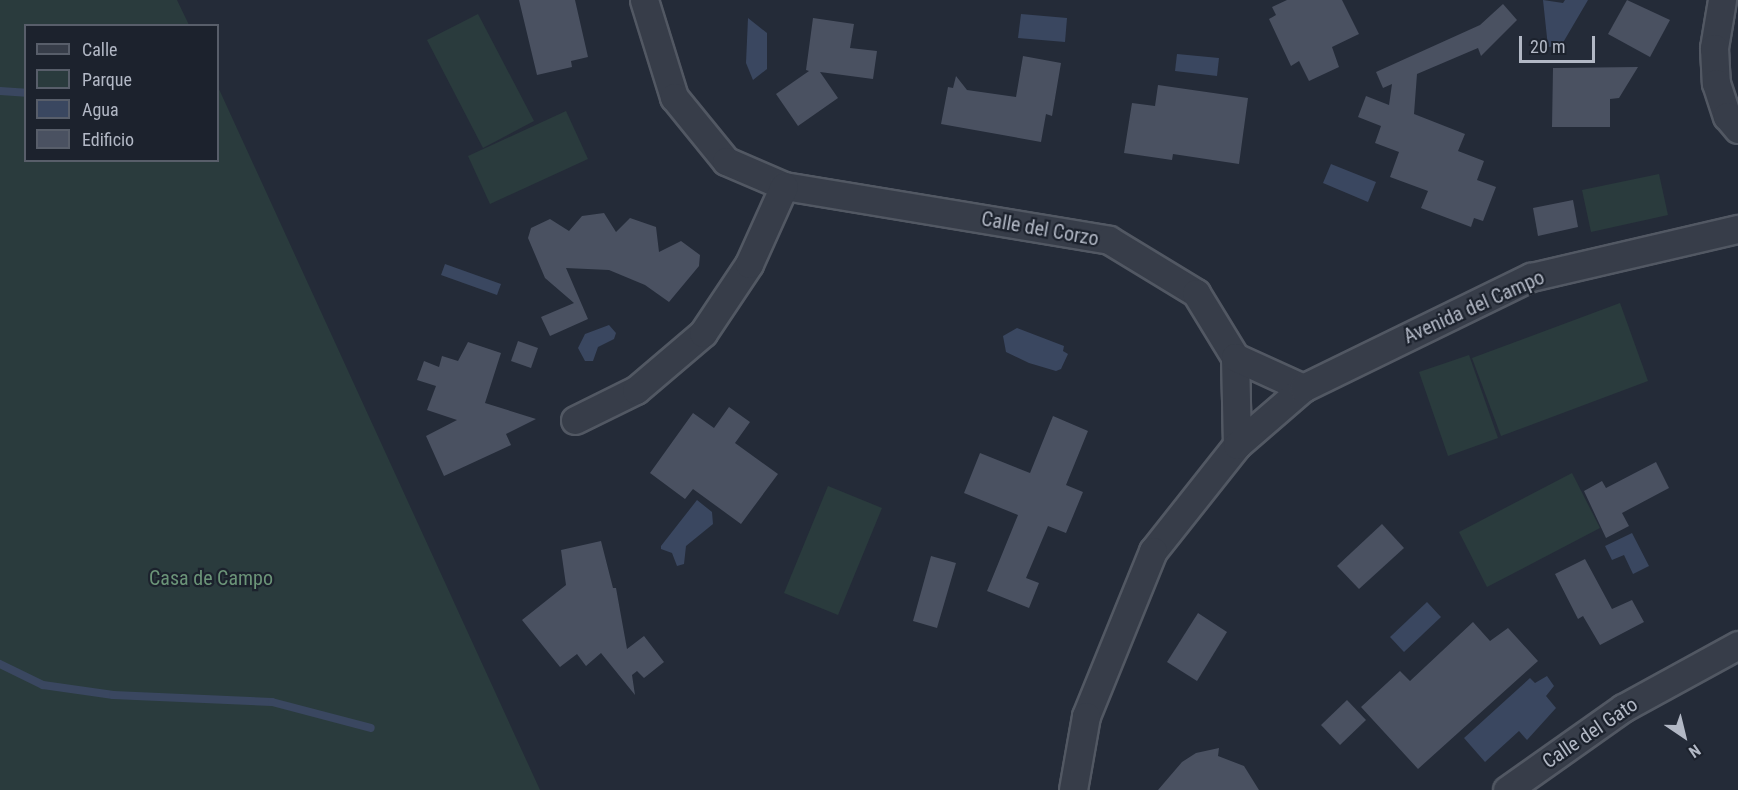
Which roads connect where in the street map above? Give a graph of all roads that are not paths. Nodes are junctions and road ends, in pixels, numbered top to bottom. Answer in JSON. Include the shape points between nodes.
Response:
{"nodes":[{"id":1,"x":644,"y":0,"type":"edge"},
{"id":2,"x":1722,"y":0,"type":"edge"},
{"id":3,"x":1738,"y":129,"type":"edge"},
{"id":4,"x":784,"y":186,"type":"junction"},
{"id":5,"x":1738,"y":229,"type":"edge"},
{"id":6,"x":1235,"y":357,"type":"junction"},
{"id":7,"x":1303,"y":388,"type":"junction"},
{"id":8,"x":575,"y":420,"type":"dead end"},
{"id":9,"x":1237,"y":445,"type":"junction"},
{"id":10,"x":1738,"y":645,"type":"edge"},
{"id":11,"x":1073,"y":790,"type":"edge"},
{"id":12,"x":1506,"y":790,"type":"edge"}],
"edges":[{"from":1,"to":4,"type":"street","name":"Calle del Corzo","via":[[674,97],[726,161]]},
{"from":2,"to":3,"type":"street","via":[[1714,48],[1716,83],[1727,116]]},
{"from":4,"to":6,"type":"street","name":"Calle del Corzo","via":[[1108,240],[1196,293]]},
{"from":4,"to":8,"type":"street","via":[[749,264],[703,333],[636,390]]},
{"from":5,"to":7,"type":"street","name":"Avenida del Campo","via":[[1531,277]]},
{"from":6,"to":7,"type":"street"},
{"from":6,"to":9,"type":"street"},
{"from":7,"to":9,"type":"street","name":"Avenida del Campo"},
{"from":9,"to":11,"type":"street","via":[[1153,551],[1086,716]]},
{"from":10,"to":12,"type":"street","name":"Calle del Gato","via":[[1623,708]]}]}
